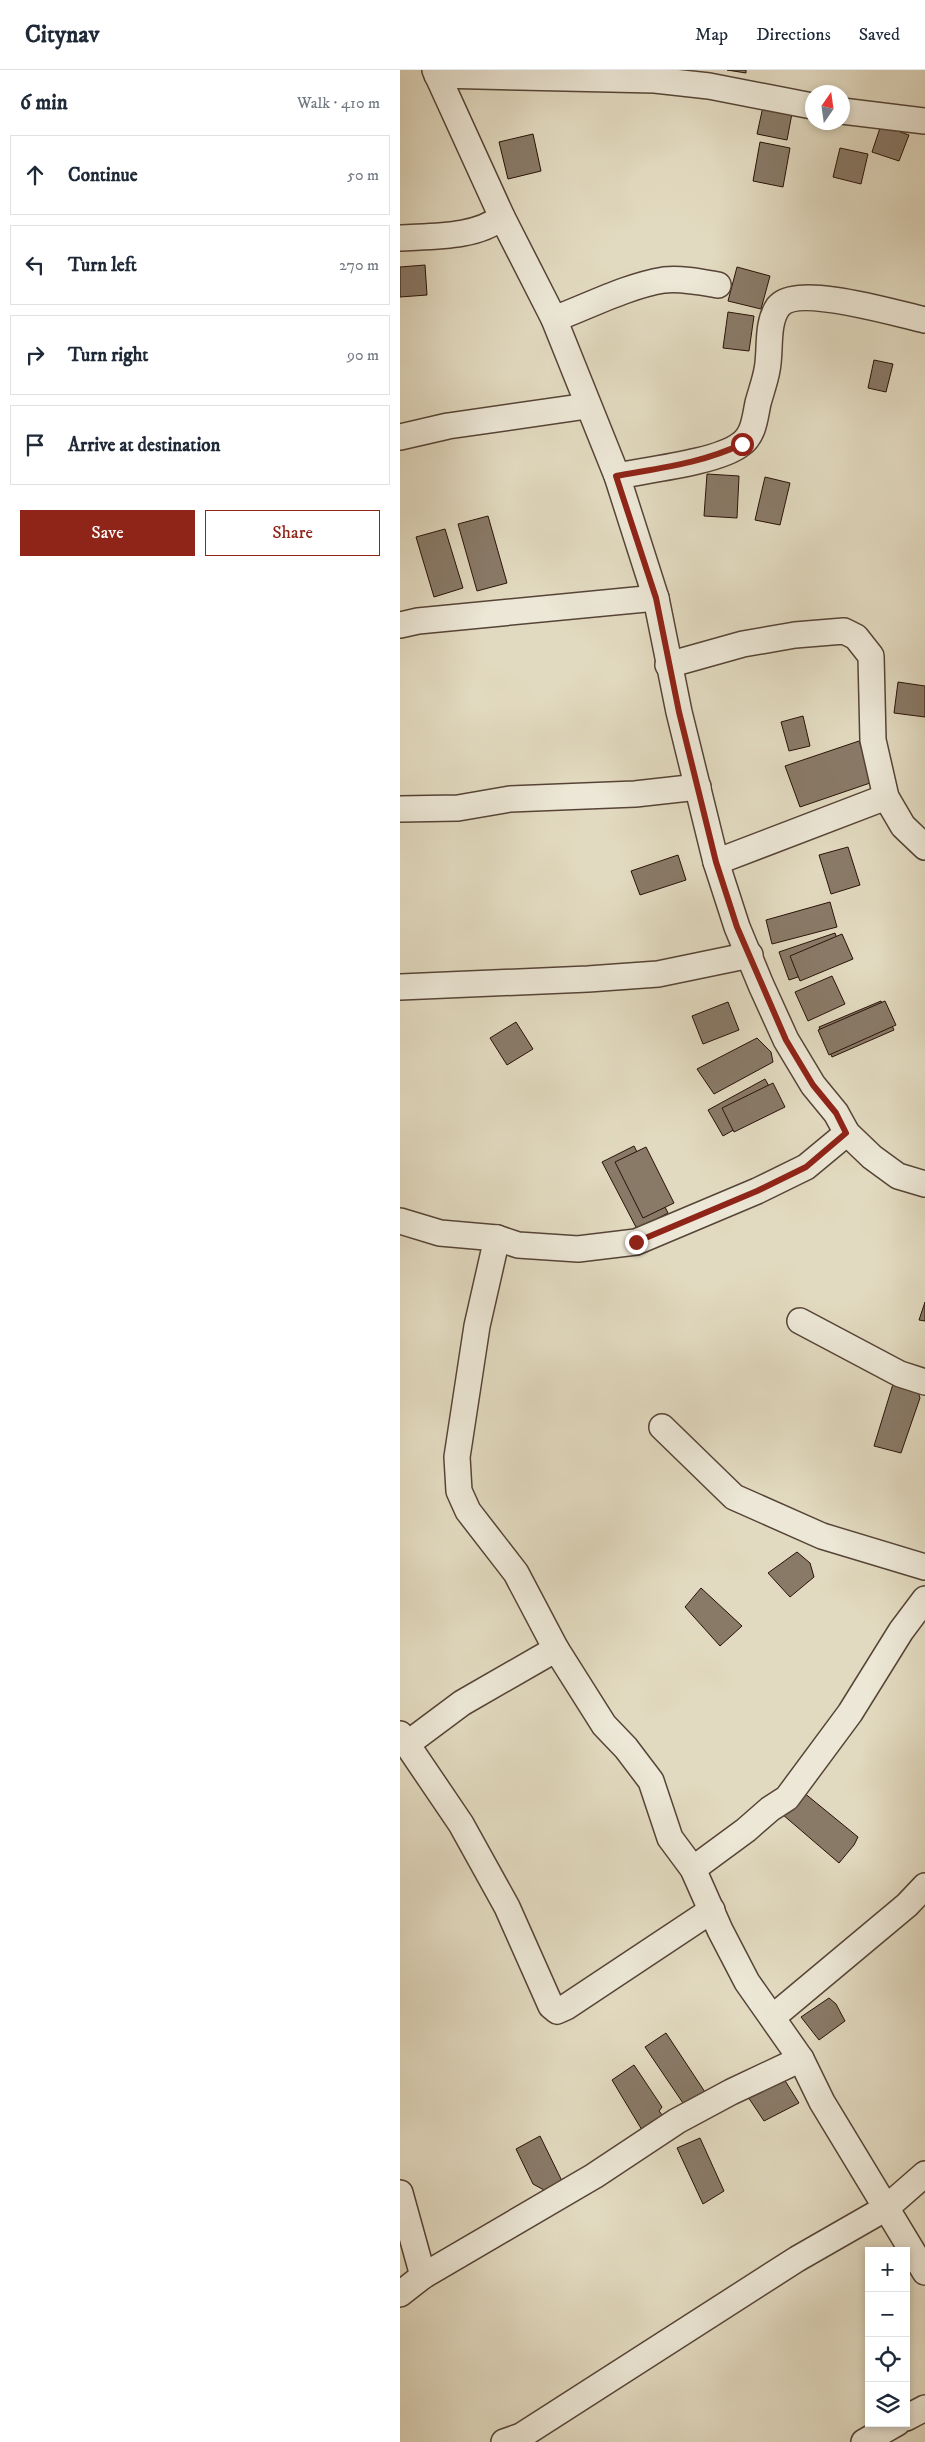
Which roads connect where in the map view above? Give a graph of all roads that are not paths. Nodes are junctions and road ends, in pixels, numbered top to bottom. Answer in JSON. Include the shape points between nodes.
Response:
{"nodes":[{"id":1,"x":436,"y":73,"type":"edge"},
{"id":2,"x":805,"y":105,"type":"edge"},
{"id":3,"x":850,"y":112,"type":"edge"},
{"id":4,"x":925,"y":121,"type":"edge"},
{"id":5,"x":502,"y":217,"type":"junction"},
{"id":6,"x":400,"y":238,"type":"edge"},
{"id":7,"x":718,"y":285,"type":"dead end"},
{"id":8,"x":554,"y":320,"type":"junction"},
{"id":9,"x":925,"y":320,"type":"edge"},
{"id":10,"x":587,"y":406,"type":"junction"},
{"id":11,"x":400,"y":436,"type":"edge"},
{"id":12,"x":616,"y":476,"type":"junction"},
{"id":13,"x":656,"y":598,"type":"junction"},
{"id":14,"x":400,"y":625,"type":"edge"},
{"id":15,"x":668,"y":665,"type":"junction"},
{"id":16,"x":698,"y":787,"type":"junction"},
{"id":17,"x":886,"y":797,"type":"junction"},
{"id":18,"x":400,"y":809,"type":"edge"},
{"id":19,"x":925,"y":847,"type":"edge"},
{"id":20,"x":716,"y":862,"type":"junction"},
{"id":21,"x":750,"y":955,"type":"junction"},
{"id":22,"x":400,"y":987,"type":"edge"},
{"id":23,"x":846,"y":1133,"type":"junction"},
{"id":24,"x":925,"y":1184,"type":"edge"},
{"id":25,"x":400,"y":1222,"type":"edge"},
{"id":26,"x":497,"y":1238,"type":"junction"},
{"id":27,"x":800,"y":1321,"type":"dead end"},
{"id":28,"x":925,"y":1382,"type":"edge"},
{"id":29,"x":662,"y":1427,"type":"dead end"},
{"id":30,"x":925,"y":1567,"type":"edge"},
{"id":31,"x":925,"y":1599,"type":"edge"},
{"id":32,"x":556,"y":1649,"type":"junction"},
{"id":33,"x":403,"y":1739,"type":"edge"},
{"id":34,"x":693,"y":1869,"type":"junction"},
{"id":35,"x":925,"y":1886,"type":"edge"},
{"id":36,"x":712,"y":1910,"type":"junction"},
{"id":37,"x":773,"y":2017,"type":"junction"},
{"id":38,"x":801,"y":2059,"type":"junction"},
{"id":39,"x":925,"y":2174,"type":"edge"},
{"id":40,"x":400,"y":2193,"type":"edge"},
{"id":41,"x":886,"y":2208,"type":"junction"},
{"id":42,"x":925,"y":2272,"type":"edge"},
{"id":43,"x":423,"y":2276,"type":"junction"},
{"id":44,"x":400,"y":2294,"type":"edge"},
{"id":45,"x":925,"y":2408,"type":"edge"},
{"id":46,"x":910,"y":2416,"type":"edge"},
{"id":47,"x":891,"y":2427,"type":"edge"},
{"id":48,"x":504,"y":2442,"type":"edge"},
{"id":49,"x":864,"y":2442,"type":"edge"}],
"edges":[{"from":1,"to":2,"type":"street","via":[[655,80],[709,86]]},
{"from":1,"to":5,"type":"street"},
{"from":3,"to":4,"type":"street"},
{"from":5,"to":6,"type":"street","via":[[491,226],[444,236]]},
{"from":5,"to":8,"type":"street"},
{"from":7,"to":8,"type":"street","via":[[664,280]]},
{"from":8,"to":10,"type":"street"},
{"from":9,"to":12,"type":"street","via":[[810,296],[788,299],[778,307],[774,317],[767,369],[751,433],[742,444],[689,462]]},
{"from":10,"to":11,"type":"street"},
{"from":10,"to":12,"type":"street"},
{"from":12,"to":13,"type":"street"},
{"from":13,"to":14,"type":"street"},
{"from":13,"to":15,"type":"street"},
{"from":15,"to":16,"type":"street"},
{"from":15,"to":17,"type":"street","via":[[742,644],[786,637],[844,631],[856,636],[870,656],[874,740]]},
{"from":16,"to":18,"type":"street","via":[[635,794],[510,799],[458,808]]},
{"from":16,"to":20,"type":"street"},
{"from":17,"to":19,"type":"street","via":[[903,826]]},
{"from":17,"to":20,"type":"street"},
{"from":20,"to":21,"type":"street","via":[[737,927]]},
{"from":21,"to":22,"type":"street","via":[[658,974]]},
{"from":21,"to":23,"type":"street","via":[[786,1040]]},
{"from":23,"to":24,"type":"street","via":[[898,1176]]},
{"from":23,"to":26,"type":"street","via":[[806,1167],[636,1242],[578,1249],[518,1245]]},
{"from":25,"to":26,"type":"street","via":[[440,1233]]},
{"from":26,"to":32,"type":"street","via":[[460,1431],[459,1490],[468,1510],[516,1573]]},
{"from":27,"to":28,"type":"street","via":[[900,1374]]},
{"from":29,"to":30,"type":"street","via":[[734,1497],[822,1536]]},
{"from":31,"to":34,"type":"street","via":[[850,1713],[787,1798]]},
{"from":32,"to":33,"type":"street"},
{"from":32,"to":34,"type":"street","via":[[604,1725],[651,1781],[670,1838]]},
{"from":33,"to":36,"type":"street","via":[[461,1824],[507,1908],[551,2006],[557,2011]]},
{"from":34,"to":36,"type":"street"},
{"from":35,"to":37,"type":"street","via":[[907,1905]]},
{"from":36,"to":37,"type":"street","via":[[748,1982]]},
{"from":37,"to":38,"type":"street"},
{"from":38,"to":41,"type":"street","via":[[822,2102]]},
{"from":38,"to":43,"type":"street","via":[[677,2121],[594,2176]]},
{"from":39,"to":41,"type":"street"},
{"from":40,"to":43,"type":"street"},
{"from":41,"to":42,"type":"street"},
{"from":41,"to":48,"type":"street","via":[[796,2259],[520,2436]]},
{"from":43,"to":44,"type":"street"},
{"from":45,"to":46,"type":"street"},
{"from":47,"to":49,"type":"street"}]}
